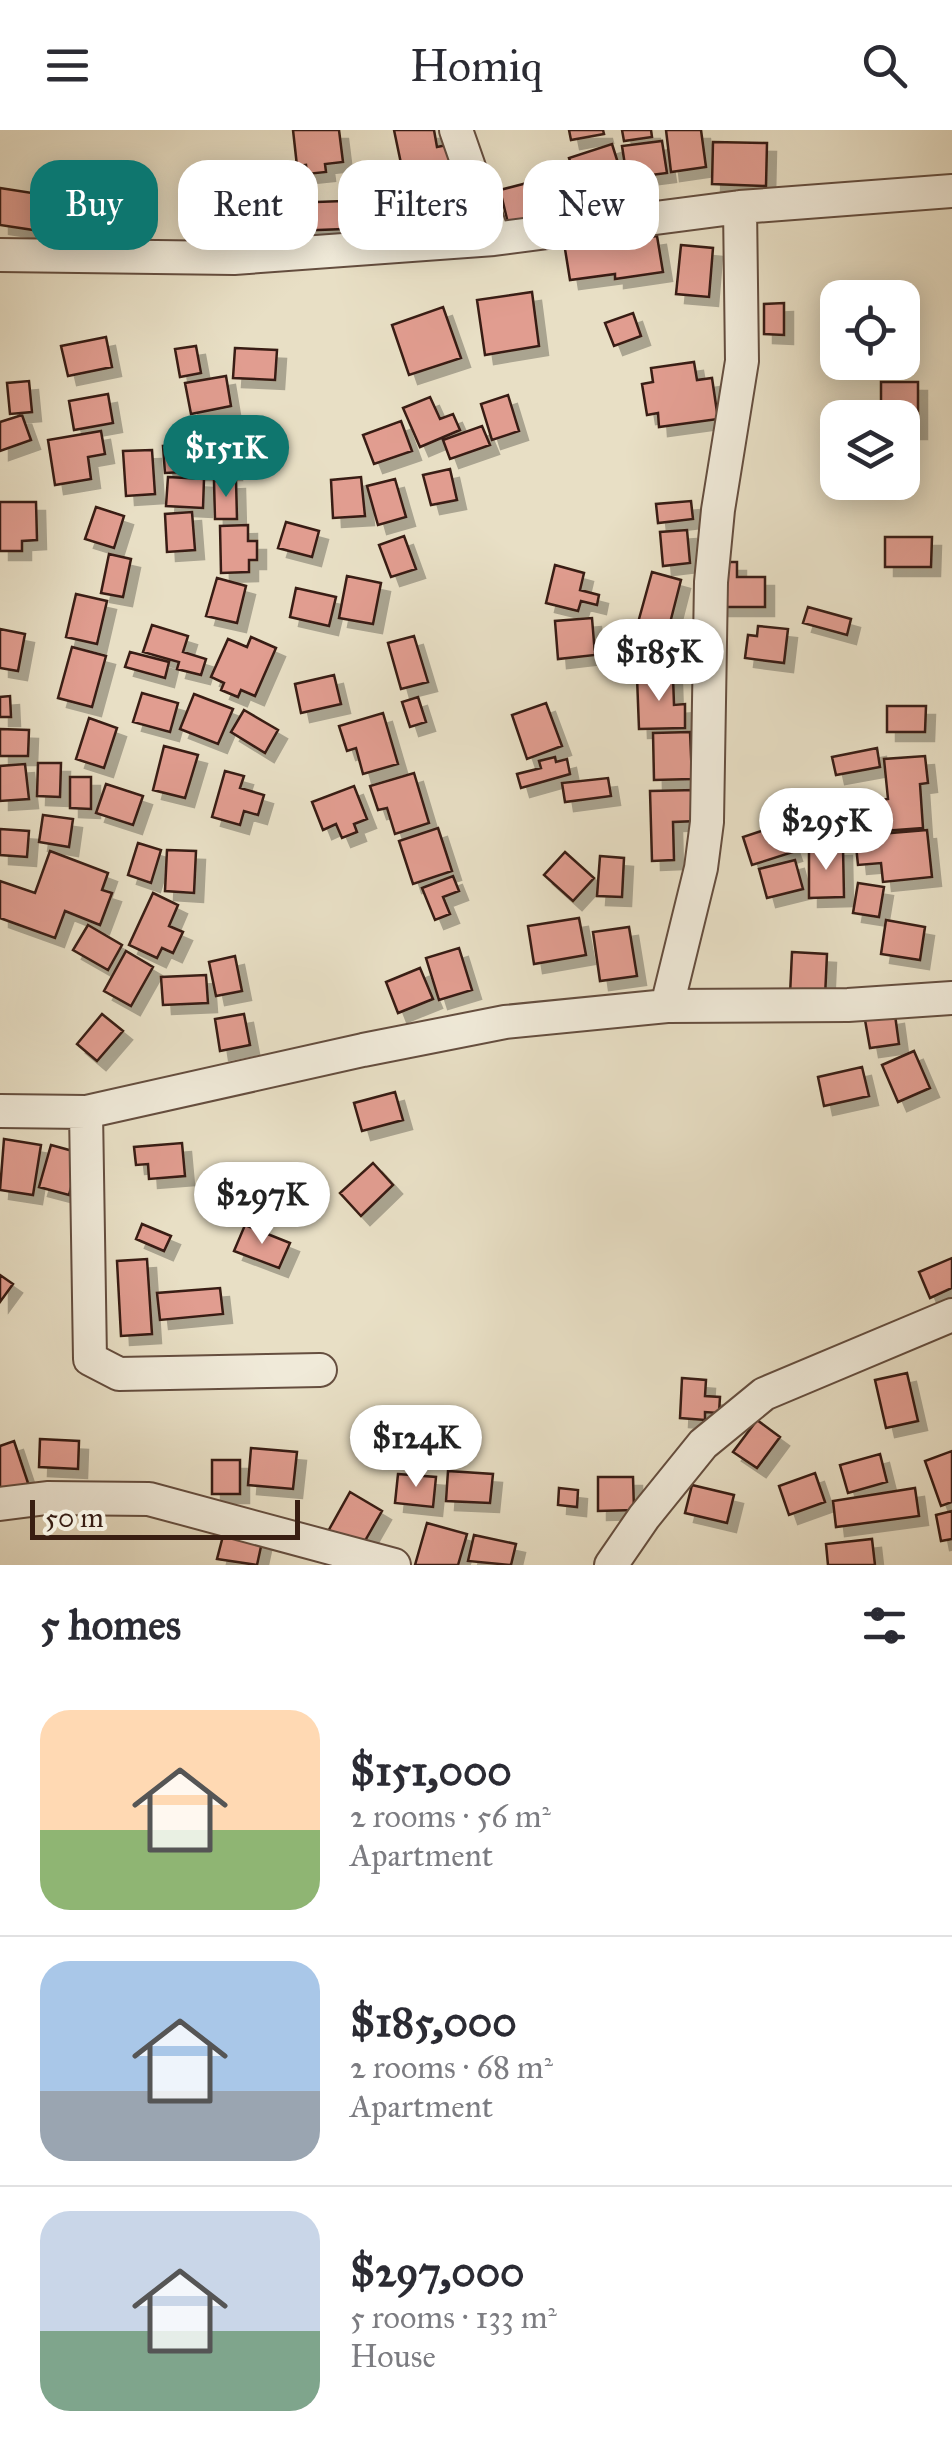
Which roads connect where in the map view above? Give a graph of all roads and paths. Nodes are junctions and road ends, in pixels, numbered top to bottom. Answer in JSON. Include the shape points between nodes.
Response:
{"nodes":[{"id":1,"x":456,"y":130,"type":"edge"},
{"id":2,"x":466,"y":160,"type":"edge"},
{"id":3,"x":952,"y":192,"type":"edge"},
{"id":4,"x":740,"y":207,"type":"junction"},
{"id":5,"x":503,"y":238,"type":"edge"},
{"id":6,"x":343,"y":250,"type":"edge"},
{"id":7,"x":0,"y":255,"type":"edge"},
{"id":8,"x":952,"y":998,"type":"edge"},
{"id":9,"x":667,"y":1006,"type":"junction"},
{"id":10,"x":0,"y":1111,"type":"edge"},
{"id":11,"x":86,"y":1112,"type":"junction"},
{"id":12,"x":952,"y":1315,"type":"edge"},
{"id":13,"x":320,"y":1370,"type":"dead end"},
{"id":14,"x":0,"y":1504,"type":"edge"},
{"id":15,"x":394,"y":1565,"type":"edge"},
{"id":16,"x":611,"y":1565,"type":"edge"}],
"edges":[{"from":1,"to":2,"type":"street"},
{"from":3,"to":4,"type":"street"},
{"from":4,"to":5,"type":"street"},
{"from":4,"to":9,"type":"street","via":[[742,360],[711,582],[707,822]]},
{"from":6,"to":7,"type":"street","via":[[234,258]]},
{"from":8,"to":9,"type":"street"},
{"from":9,"to":11,"type":"street","via":[[505,1022]]},
{"from":10,"to":11,"type":"street"},
{"from":11,"to":13,"type":"street","via":[[90,1358],[119,1374]]},
{"from":12,"to":16,"type":"street","via":[[764,1394],[703,1444]]},
{"from":14,"to":15,"type":"street","via":[[149,1500]]}]}
